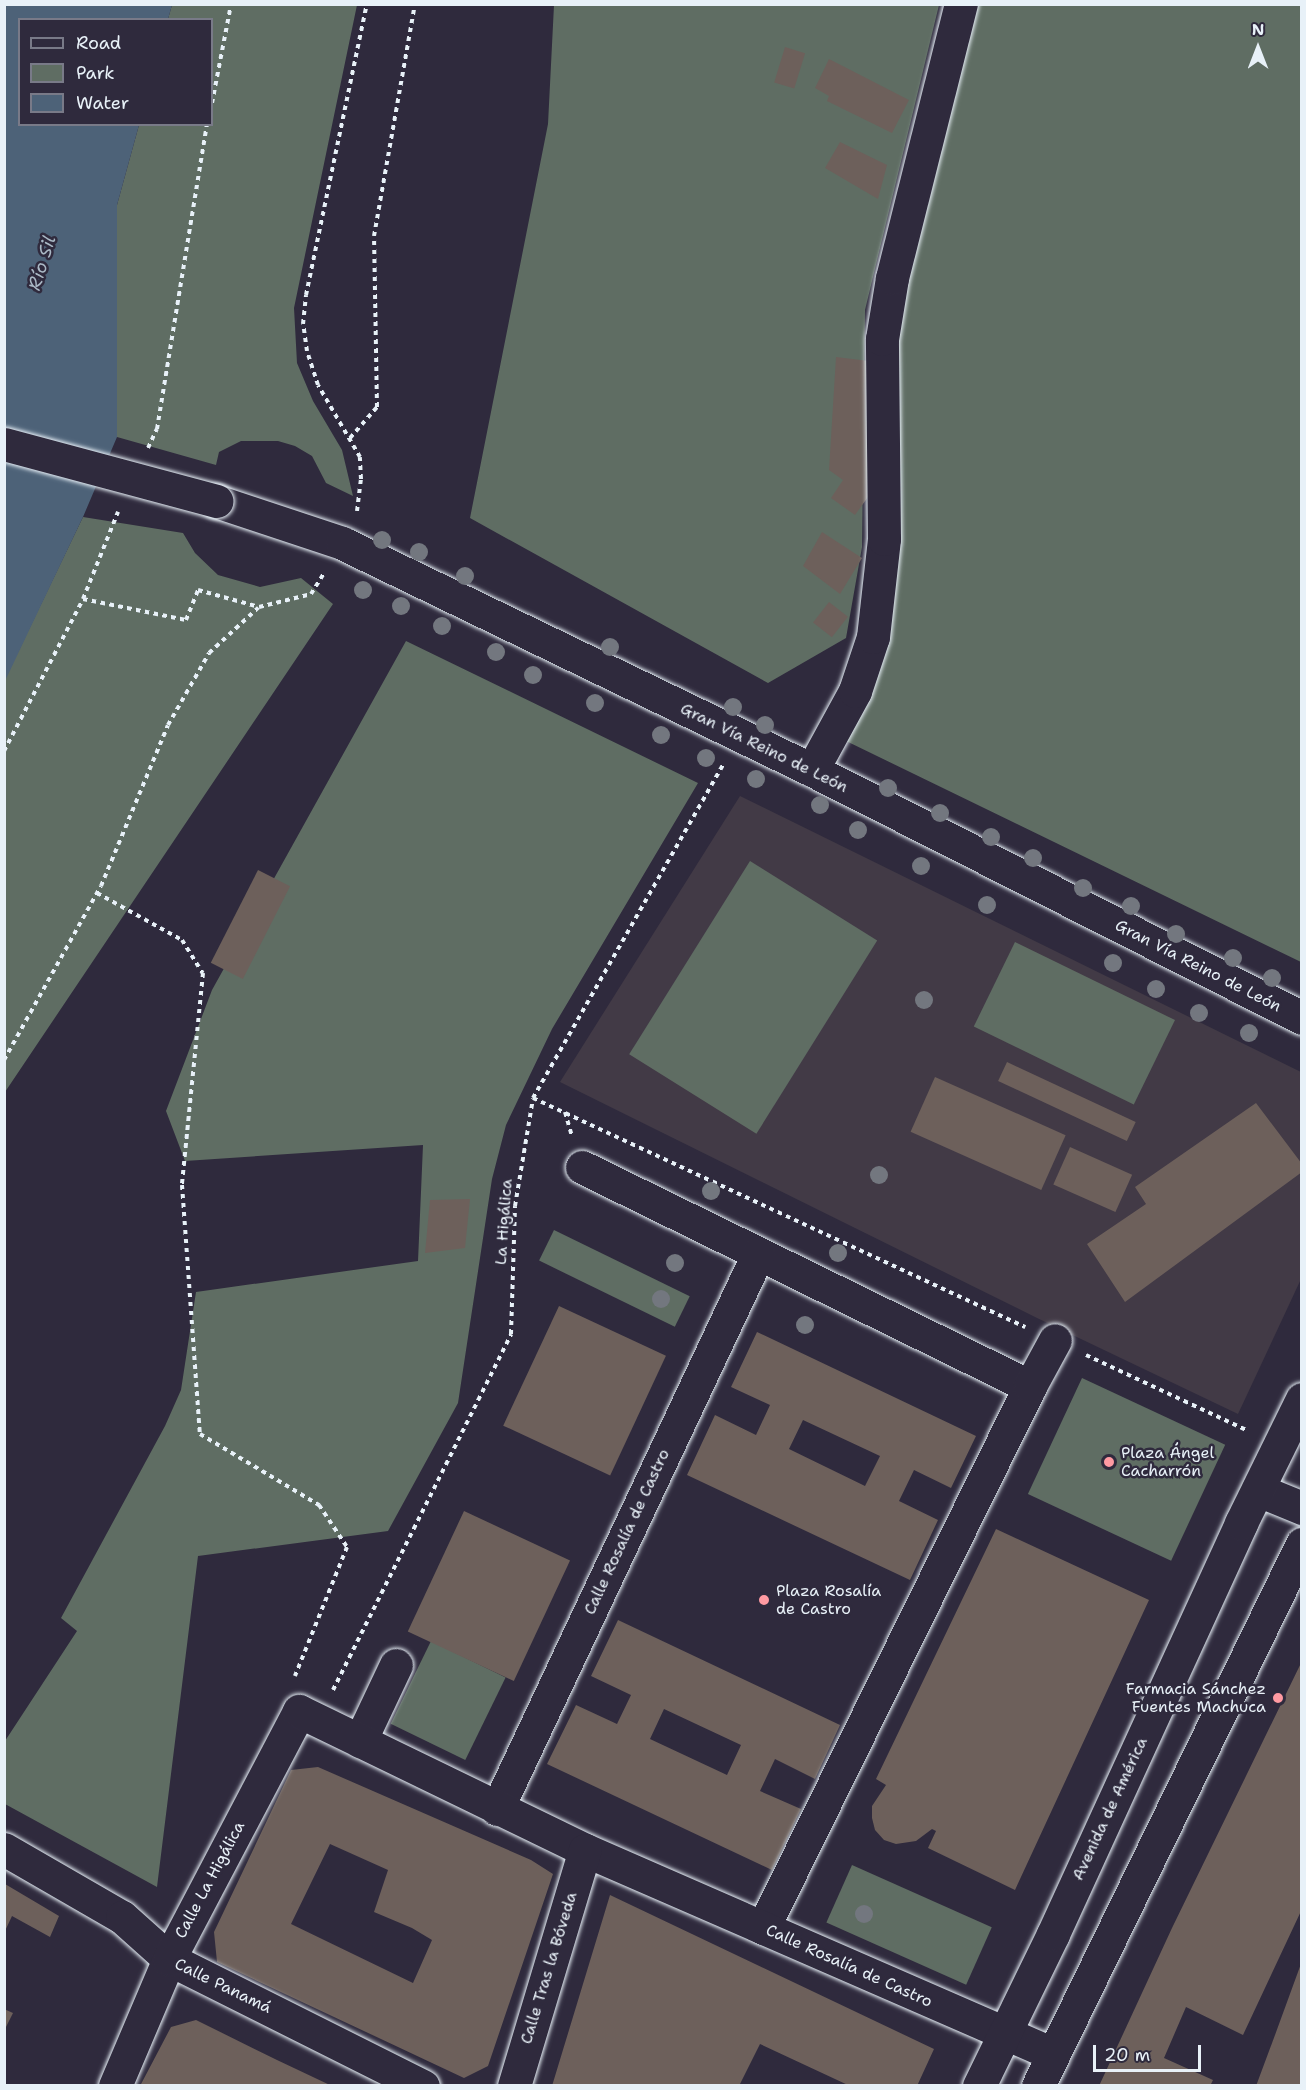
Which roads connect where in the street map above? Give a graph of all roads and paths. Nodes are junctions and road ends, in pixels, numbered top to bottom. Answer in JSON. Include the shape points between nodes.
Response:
{"nodes":[{"id":1,"x":231,"y":4,"type":"edge"},
{"id":2,"x":367,"y":4,"type":"edge"},
{"id":3,"x":415,"y":4,"type":"edge"},
{"id":4,"x":962,"y":4,"type":"edge"},
{"id":5,"x":213,"y":98,"type":"edge"},
{"id":6,"x":207,"y":126,"type":"edge"},
{"id":7,"x":350,"y":438,"type":"junction"},
{"id":8,"x":4,"y":444,"type":"edge"},
{"id":9,"x":147,"y":451,"type":"dead end"},
{"id":10,"x":122,"y":505,"type":"dead end"},
{"id":11,"x":342,"y":543,"type":"junction"},
{"id":12,"x":84,"y":599,"type":"junction"},
{"id":13,"x":259,"y":607,"type":"junction"},
{"id":14,"x":739,"y":736,"type":"junction"},
{"id":15,"x":4,"y":751,"type":"edge"},
{"id":16,"x":812,"y":770,"type":"junction"},
{"id":17,"x":97,"y":893,"type":"junction"},
{"id":18,"x":1302,"y":1018,"type":"edge"},
{"id":19,"x":4,"y":1060,"type":"edge"},
{"id":20,"x":533,"y":1098,"type":"junction"},
{"id":21,"x":582,"y":1167,"type":"dead end"},
{"id":22,"x":758,"y":1254,"type":"junction"},
{"id":23,"x":1055,"y":1340,"type":"junction"},
{"id":24,"x":1030,"y":1386,"type":"junction"},
{"id":25,"x":1302,"y":1399,"type":"edge"},
{"id":26,"x":1279,"y":1445,"type":"junction"},
{"id":27,"x":1258,"y":1490,"type":"junction"},
{"id":28,"x":1302,"y":1508,"type":"edge"},
{"id":29,"x":1302,"y":1544,"type":"edge"},
{"id":30,"x":396,"y":1665,"type":"dead end"},
{"id":31,"x":309,"y":1716,"type":"junction"},
{"id":32,"x":360,"y":1741,"type":"junction"},
{"id":33,"x":497,"y":1809,"type":"junction"},
{"id":34,"x":4,"y":1849,"type":"edge"},
{"id":35,"x":585,"y":1850,"type":"junction"},
{"id":36,"x":763,"y":1928,"type":"junction"},
{"id":37,"x":1053,"y":1934,"type":"junction"},
{"id":38,"x":1102,"y":1952,"type":"junction"},
{"id":39,"x":169,"y":1959,"type":"junction"},
{"id":40,"x":1003,"y":2034,"type":"junction"},
{"id":41,"x":1053,"y":2054,"type":"junction"},
{"id":42,"x":115,"y":2085,"type":"edge"},
{"id":43,"x":423,"y":2085,"type":"edge"},
{"id":44,"x":514,"y":2085,"type":"edge"},
{"id":45,"x":979,"y":2085,"type":"edge"},
{"id":46,"x":1038,"y":2085,"type":"edge"}],
"edges":[{"from":1,"to":5,"type":"path"},
{"from":2,"to":7,"type":"path","via":[[303,324],[318,385]]},
{"from":3,"to":7,"type":"path","via":[[374,236],[376,407]]},
{"from":4,"to":16,"type":"street","via":[[892,278],[882,339],[884,539],[873,637],[855,691]]},
{"from":6,"to":9,"type":"path","via":[[157,429]]},
{"from":7,"to":11,"type":"path","via":[[360,457],[359,506]]},
{"from":8,"to":11,"type":"street","name":"Gran Vía Reino de León","bridge":true,"via":[[216,501]]},
{"from":10,"to":12,"type":"path"},
{"from":11,"to":13,"type":"path","via":[[311,594]]},
{"from":11,"to":14,"type":"street","name":"Gran Vía Reino de León"},
{"from":12,"to":13,"type":"path","via":[[186,620],[198,590]]},
{"from":12,"to":15,"type":"path"},
{"from":13,"to":17,"type":"path","via":[[209,653],[168,725]]},
{"from":14,"to":16,"type":"street","name":"Gran Vía Reino de León"},
{"from":14,"to":20,"type":"path","name":"La Higálica"},
{"from":16,"to":18,"type":"street","name":"Gran Vía Reino de León"},
{"from":17,"to":19,"type":"path"},
{"from":17,"to":31,"type":"path","via":[[182,940],[203,973],[183,1185],[200,1434],[319,1505],[347,1547],[288,1693]]},
{"from":20,"to":23,"type":"path"},
{"from":20,"to":31,"type":"path","name":"La Higálica","via":[[515,1206],[511,1334]]},
{"from":21,"to":22,"type":"street"},
{"from":22,"to":24,"type":"street"},
{"from":22,"to":33,"type":"street","name":"Calle Rosalía de Castro"},
{"from":23,"to":24,"type":"street"},
{"from":23,"to":26,"type":"path"},
{"from":24,"to":36,"type":"street"},
{"from":25,"to":26,"type":"street","name":"Avenida de América"},
{"from":26,"to":27,"type":"street","name":"Avenida de América"},
{"from":27,"to":28,"type":"street"},
{"from":27,"to":37,"type":"street","name":"Avenida de América"},
{"from":29,"to":38,"type":"street"},
{"from":30,"to":32,"type":"street"},
{"from":31,"to":32,"type":"street","name":"Calle Rosalía de Castro"},
{"from":31,"to":39,"type":"street","name":"Calle La Higálica"},
{"from":32,"to":33,"type":"street","name":"Calle Rosalía de Castro"},
{"from":33,"to":35,"type":"street","name":"Calle Rosalía de Castro"},
{"from":34,"to":39,"type":"street","name":"Calle Panamá","via":[[122,1917]]},
{"from":35,"to":36,"type":"street","name":"Calle Rosalía de Castro"},
{"from":35,"to":44,"type":"street","name":"Calle Tras la Bóveda"},
{"from":36,"to":40,"type":"street","name":"Calle Rosalía de Castro"},
{"from":37,"to":38,"type":"street"},
{"from":37,"to":40,"type":"street","name":"Avenida de América"},
{"from":38,"to":41,"type":"street"},
{"from":39,"to":42,"type":"street","name":"Calle La Higálica"},
{"from":39,"to":43,"type":"street","name":"Calle Panamá"},
{"from":40,"to":41,"type":"street"},
{"from":40,"to":45,"type":"street","name":"Avenida de América"},
{"from":41,"to":46,"type":"street"}]}
